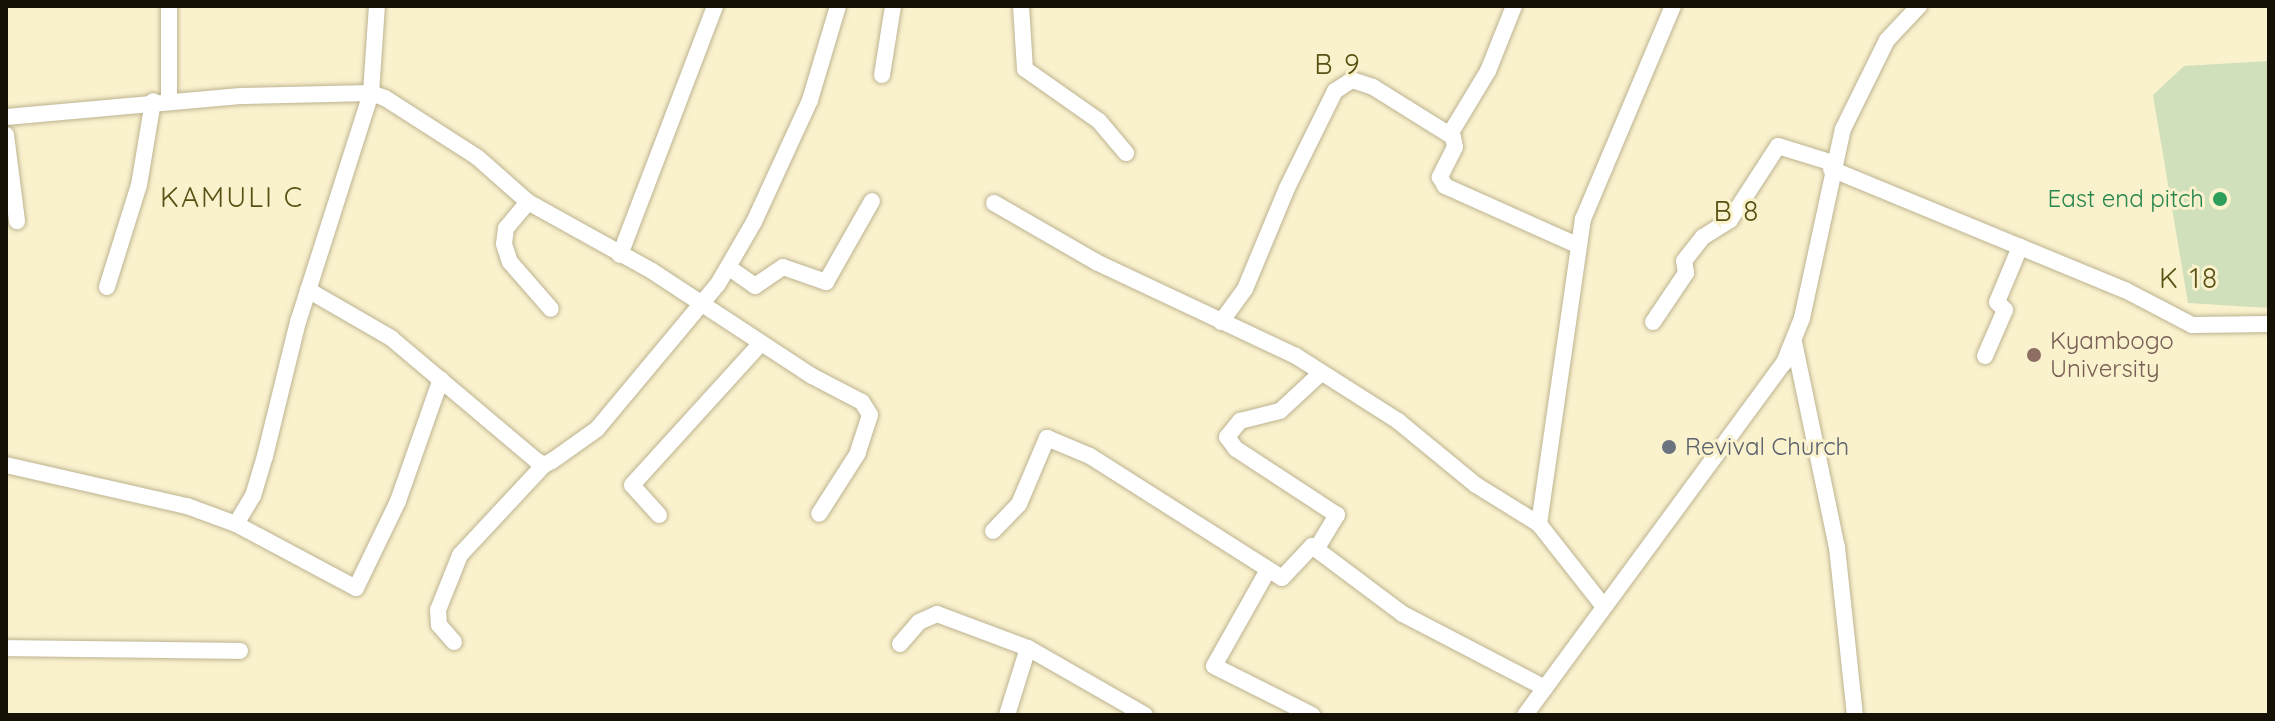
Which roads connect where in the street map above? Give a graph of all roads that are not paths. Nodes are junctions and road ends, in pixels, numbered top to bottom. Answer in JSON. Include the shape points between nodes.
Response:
{"nodes":[{"id":1,"x":169,"y":6,"type":"edge"},
{"id":2,"x":377,"y":6,"type":"edge"},
{"id":3,"x":715,"y":6,"type":"edge"},
{"id":4,"x":838,"y":6,"type":"edge"},
{"id":5,"x":893,"y":6,"type":"edge"},
{"id":6,"x":1021,"y":6,"type":"edge"},
{"id":7,"x":1514,"y":6,"type":"edge"},
{"id":8,"x":1673,"y":6,"type":"edge"},
{"id":9,"x":1919,"y":6,"type":"edge"},
{"id":10,"x":882,"y":75,"type":"dead end"},
{"id":11,"x":371,"y":93,"type":"junction"},
{"id":12,"x":161,"y":101,"type":"junction"},
{"id":13,"x":6,"y":117,"type":"edge"},
{"id":14,"x":1450,"y":134,"type":"junction"},
{"id":15,"x":6,"y":135,"type":"edge"},
{"id":16,"x":1126,"y":153,"type":"dead end"},
{"id":17,"x":1832,"y":166,"type":"junction"},
{"id":18,"x":872,"y":201,"type":"dead end"},
{"id":19,"x":528,"y":202,"type":"junction"},
{"id":20,"x":994,"y":203,"type":"dead end"},
{"id":21,"x":17,"y":221,"type":"dead end"},
{"id":22,"x":1577,"y":245,"type":"junction"},
{"id":23,"x":2020,"y":247,"type":"junction"},
{"id":24,"x":620,"y":255,"type":"junction"},
{"id":25,"x":728,"y":267,"type":"junction"},
{"id":26,"x":107,"y":287,"type":"dead end"},
{"id":27,"x":308,"y":290,"type":"junction"},
{"id":28,"x":701,"y":304,"type":"junction"},
{"id":29,"x":551,"y":309,"type":"dead end"},
{"id":30,"x":1221,"y":322,"type":"junction"},
{"id":31,"x":1653,"y":322,"type":"dead end"},
{"id":32,"x":2269,"y":324,"type":"edge"},
{"id":33,"x":1794,"y":342,"type":"junction"},
{"id":34,"x":761,"y":343,"type":"junction"},
{"id":35,"x":1985,"y":356,"type":"dead end"},
{"id":36,"x":1321,"y":373,"type":"junction"},
{"id":37,"x":441,"y":379,"type":"junction"},
{"id":38,"x":6,"y":465,"type":"edge"},
{"id":39,"x":544,"y":465,"type":"junction"},
{"id":40,"x":819,"y":514,"type":"dead end"},
{"id":41,"x":659,"y":515,"type":"dead end"},
{"id":42,"x":236,"y":524,"type":"junction"},
{"id":43,"x":1539,"y":524,"type":"junction"},
{"id":44,"x":993,"y":531,"type":"dead end"},
{"id":45,"x":1317,"y":548,"type":"junction"},
{"id":46,"x":1268,"y":570,"type":"junction"},
{"id":47,"x":1604,"y":607,"type":"junction"},
{"id":48,"x":454,"y":642,"type":"dead end"},
{"id":49,"x":900,"y":644,"type":"dead end"},
{"id":50,"x":6,"y":648,"type":"edge"},
{"id":51,"x":1028,"y":648,"type":"junction"},
{"id":52,"x":240,"y":651,"type":"dead end"},
{"id":53,"x":1545,"y":688,"type":"junction"},
{"id":54,"x":1124,"y":711,"type":"edge"},
{"id":55,"x":1857,"y":713,"type":"edge"},
{"id":56,"x":1007,"y":715,"type":"edge"},
{"id":57,"x":1145,"y":715,"type":"edge"},
{"id":58,"x":1312,"y":715,"type":"edge"},
{"id":59,"x":1525,"y":715,"type":"edge"}],
"edges":[{"from":1,"to":12,"type":"street"},
{"from":2,"to":11,"type":"street"},
{"from":3,"to":24,"type":"street"},
{"from":4,"to":25,"type":"street","via":[[810,100]]},
{"from":5,"to":10,"type":"street"},
{"from":6,"to":16,"type":"street","via":[[1025,69],[1099,121]]},
{"from":7,"to":14,"type":"street","via":[[1488,71]]},
{"from":8,"to":22,"type":"street","via":[[1606,157]]},
{"from":9,"to":17,"type":"street","via":[[1895,29],[1874,63]]},
{"from":11,"to":12,"type":"street"},
{"from":11,"to":19,"type":"street","via":[[446,136]]},
{"from":11,"to":27,"type":"street"},
{"from":12,"to":13,"type":"street"},
{"from":12,"to":26,"type":"street"},
{"from":14,"to":22,"type":"street","via":[[1456,144],[1442,183]]},
{"from":14,"to":30,"type":"street","via":[[1359,80],[1340,85],[1287,188],[1245,289]]},
{"from":15,"to":21,"type":"street"},
{"from":17,"to":23,"type":"street"},
{"from":17,"to":31,"type":"street","via":[[1778,146],[1730,220],[1703,237],[1684,261],[1686,273]]},
{"from":17,"to":33,"type":"street"},
{"from":18,"to":25,"type":"street","via":[[826,282],[783,267],[755,286]]},
{"from":19,"to":24,"type":"street"},
{"from":19,"to":29,"type":"street","via":[[506,228],[504,244],[510,262]]},
{"from":20,"to":30,"type":"street","via":[[1076,252]]},
{"from":22,"to":43,"type":"street"},
{"from":23,"to":32,"type":"street","via":[[2125,290],[2192,325]]},
{"from":23,"to":35,"type":"street","via":[[1997,302],[2005,310]]},
{"from":24,"to":28,"type":"street"},
{"from":25,"to":28,"type":"street"},
{"from":27,"to":37,"type":"street","via":[[371,324]]},
{"from":27,"to":42,"type":"street","via":[[253,496]]},
{"from":28,"to":34,"type":"street"},
{"from":28,"to":39,"type":"street","via":[[597,429]]},
{"from":30,"to":36,"type":"street"},
{"from":33,"to":47,"type":"street","via":[[1756,405]]},
{"from":33,"to":55,"type":"street","via":[[1837,547]]},
{"from":34,"to":40,"type":"street","via":[[868,410],[858,453]]},
{"from":34,"to":41,"type":"street","via":[[632,485]]},
{"from":36,"to":43,"type":"street","via":[[1410,429],[1476,485]]},
{"from":36,"to":45,"type":"street","via":[[1280,411],[1240,421],[1227,437],[1236,449],[1337,515]]},
{"from":37,"to":39,"type":"street"},
{"from":37,"to":42,"type":"street","via":[[398,501],[356,588]]},
{"from":38,"to":42,"type":"street","via":[[187,506]]},
{"from":39,"to":48,"type":"street","via":[[460,555],[438,610],[439,625]]},
{"from":43,"to":47,"type":"street"},
{"from":44,"to":46,"type":"street","via":[[1019,504],[1047,438],[1090,456]]},
{"from":45,"to":46,"type":"street","via":[[1307,547],[1285,578]]},
{"from":45,"to":53,"type":"street","via":[[1403,614]]},
{"from":46,"to":58,"type":"street","via":[[1214,666]]},
{"from":47,"to":53,"type":"street"},
{"from":49,"to":51,"type":"street","via":[[919,622],[937,614]]},
{"from":50,"to":52,"type":"street"},
{"from":51,"to":54,"type":"street"},
{"from":51,"to":56,"type":"street"},
{"from":53,"to":59,"type":"street"},
{"from":54,"to":57,"type":"street"}]}
